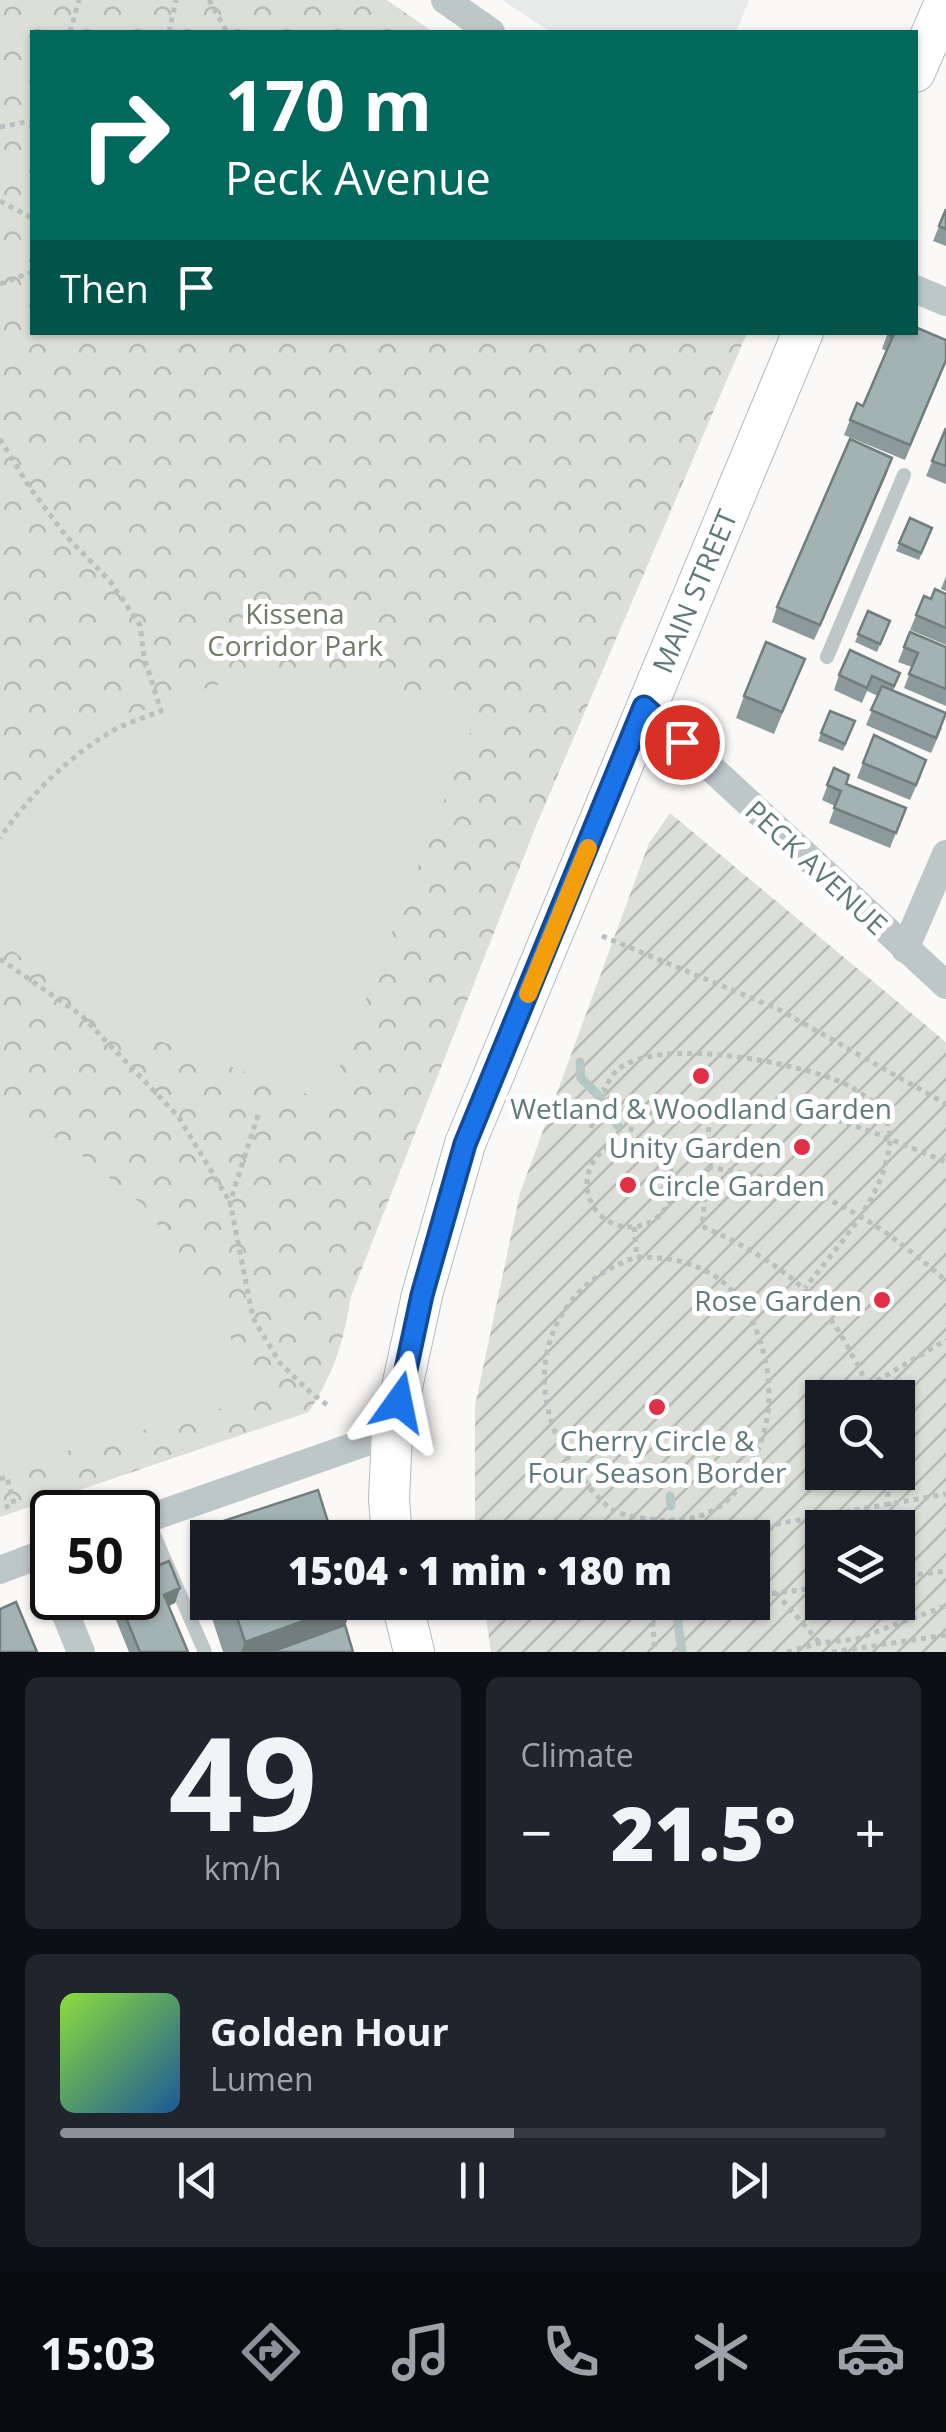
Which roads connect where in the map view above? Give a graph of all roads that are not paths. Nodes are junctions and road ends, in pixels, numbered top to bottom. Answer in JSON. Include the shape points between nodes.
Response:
{"nodes":[{"id":1,"x":445,"y":0,"type":"edge"},
{"id":2,"x":946,"y":0,"type":"edge"},
{"id":3,"x":488,"y":30,"type":"edge"},
{"id":4,"x":918,"y":65,"type":"edge"},
{"id":5,"x":918,"y":290,"type":"edge"},
{"id":6,"x":946,"y":302,"type":"edge"},
{"id":7,"x":802,"y":335,"type":"edge"},
{"id":8,"x":904,"y":475,"type":"dead end"},
{"id":9,"x":827,"y":657,"type":"dead end"},
{"id":10,"x":644,"y":707,"type":"junction"},
{"id":11,"x":946,"y":854,"type":"edge"},
{"id":12,"x":906,"y":949,"type":"junction"},
{"id":13,"x":946,"y":986,"type":"edge"},
{"id":14,"x":392,"y":1433,"type":"junction"},
{"id":15,"x":160,"y":1514,"type":"edge"},
{"id":16,"x":391,"y":1520,"type":"edge"},
{"id":17,"x":30,"y":1558,"type":"edge"},
{"id":18,"x":160,"y":1558,"type":"edge"},
{"id":19,"x":0,"y":1570,"type":"edge"},
{"id":20,"x":67,"y":1620,"type":"edge"},
{"id":21,"x":406,"y":1620,"type":"edge"},
{"id":22,"x":81,"y":1652,"type":"edge"},
{"id":23,"x":205,"y":1652,"type":"edge"},
{"id":24,"x":414,"y":1652,"type":"edge"}],
"edges":[{"from":1,"to":3,"type":"street"},
{"from":2,"to":4,"type":"main road"},
{"from":5,"to":6,"type":"street"},
{"from":7,"to":10,"type":"main road","name":"MAIN STREET"},
{"from":8,"to":9,"type":"lane"},
{"from":10,"to":12,"type":"street","name":"PECK AVENUE"},
{"from":10,"to":14,"type":"main road","name":"MAIN STREET","via":[[465,1144]]},
{"from":11,"to":12,"type":"street"},
{"from":12,"to":13,"type":"street","name":"PECK AVENUE"},
{"from":14,"to":15,"type":"street"},
{"from":14,"to":16,"type":"main road","name":"MAIN STREET"},
{"from":17,"to":19,"type":"street"},
{"from":18,"to":23,"type":"lane"},
{"from":20,"to":22,"type":"street"},
{"from":21,"to":24,"type":"main road"}]}
